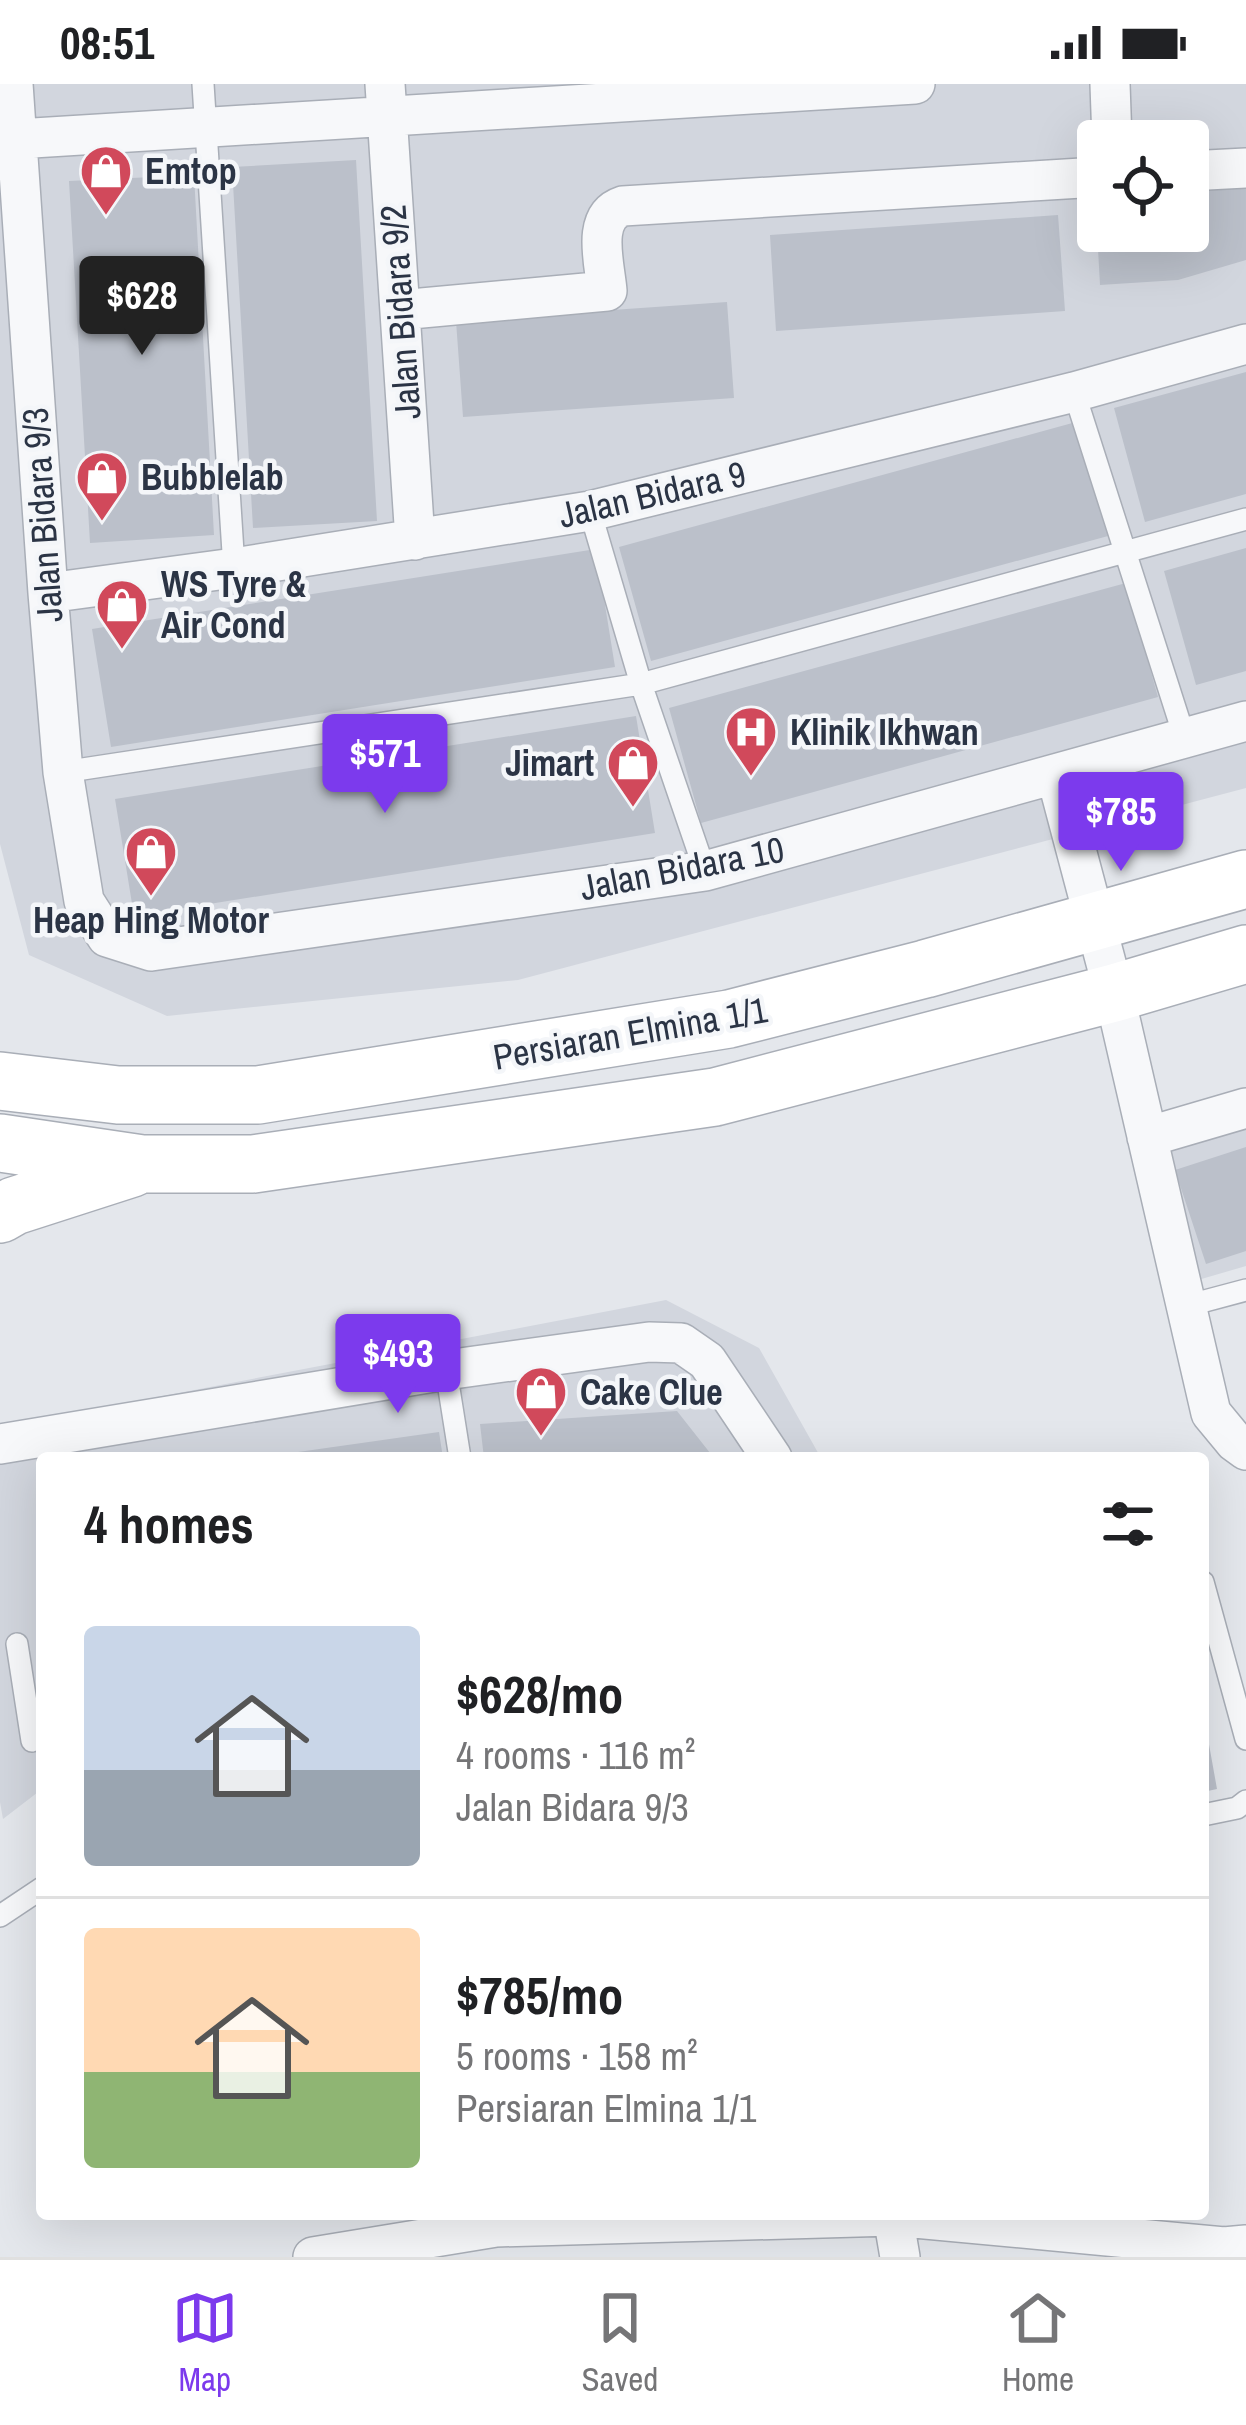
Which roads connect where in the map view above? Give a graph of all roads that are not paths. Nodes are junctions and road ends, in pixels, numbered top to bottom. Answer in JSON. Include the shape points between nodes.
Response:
{"nodes":[{"id":1,"x":13,"y":84,"type":"edge"},
{"id":2,"x":203,"y":84,"type":"edge"},
{"id":3,"x":915,"y":84,"type":"edge"},
{"id":4,"x":1110,"y":84,"type":"edge"},
{"id":5,"x":448,"y":98,"type":"edge"},
{"id":6,"x":386,"y":100,"type":"edge"},
{"id":7,"x":1111,"y":120,"type":"edge"},
{"id":8,"x":206,"y":128,"type":"junction"},
{"id":9,"x":8,"y":139,"type":"edge"},
{"id":10,"x":1246,"y":168,"type":"edge"},
{"id":11,"x":1209,"y":170,"type":"edge"},
{"id":12,"x":1077,"y":178,"type":"edge"},
{"id":13,"x":400,"y":310,"type":"junction"},
{"id":14,"x":1246,"y":344,"type":"edge"},
{"id":15,"x":1074,"y":392,"type":"junction"},
{"id":16,"x":590,"y":511,"type":"junction"},
{"id":17,"x":1246,"y":519,"type":"edge"},
{"id":18,"x":415,"y":540,"type":"junction"},
{"id":19,"x":1126,"y":554,"type":"junction"},
{"id":20,"x":234,"y":568,"type":"junction"},
{"id":21,"x":48,"y":593,"type":"junction"},
{"id":22,"x":641,"y":684,"type":"junction"},
{"id":23,"x":1246,"y":722,"type":"edge"},
{"id":24,"x":1184,"y":739,"type":"junction"},
{"id":25,"x":63,"y":772,"type":"junction"},
{"id":26,"x":1056,"y":774,"type":"junction"},
{"id":27,"x":705,"y":871,"type":"junction"},
{"id":28,"x":1246,"y":880,"type":"edge"},
{"id":29,"x":1095,"y":922,"type":"junction"},
{"id":30,"x":107,"y":937,"type":"joint"},
{"id":31,"x":1246,"y":954,"type":"edge"},
{"id":32,"x":1114,"y":993,"type":"junction"},
{"id":33,"x":0,"y":1047,"type":"edge"},
{"id":34,"x":0,"y":1081,"type":"edge"},
{"id":35,"x":118,"y":1094,"type":"junction"},
{"id":36,"x":1246,"y":1108,"type":"edge"},
{"id":37,"x":1147,"y":1137,"type":"junction"},
{"id":38,"x":0,"y":1143,"type":"edge"},
{"id":39,"x":142,"y":1164,"type":"junction"},
{"id":40,"x":0,"y":1214,"type":"edge"},
{"id":41,"x":1246,"y":1290,"type":"edge"},
{"id":42,"x":1186,"y":1306,"type":"junction"},
{"id":43,"x":446,"y":1370,"type":"junction"},
{"id":44,"x":0,"y":1444,"type":"edge"},
{"id":45,"x":1246,"y":1450,"type":"edge"},
{"id":46,"x":459,"y":1452,"type":"edge"},
{"id":47,"x":768,"y":1452,"type":"edge"},
{"id":48,"x":1209,"y":1604,"type":"edge"},
{"id":49,"x":17,"y":1644,"type":"dead end"},
{"id":50,"x":1246,"y":1739,"type":"edge"},
{"id":51,"x":32,"y":1741,"type":"dead end"},
{"id":52,"x":1246,"y":1802,"type":"edge"},
{"id":53,"x":1209,"y":1814,"type":"edge"},
{"id":54,"x":36,"y":1892,"type":"edge"},
{"id":55,"x":0,"y":1916,"type":"edge"},
{"id":56,"x":749,"y":2220,"type":"edge"},
{"id":57,"x":894,"y":2220,"type":"edge"},
{"id":58,"x":936,"y":2220,"type":"edge"},
{"id":59,"x":1246,"y":2245,"type":"edge"},
{"id":60,"x":314,"y":2257,"type":"edge"},
{"id":61,"x":900,"y":2257,"type":"edge"}],
"edges":[{"from":1,"to":9,"type":"street","name":"Jalan Bidara 9/3"},
{"from":2,"to":8,"type":"lane"},
{"from":3,"to":5,"type":"street"},
{"from":4,"to":7,"type":"street"},
{"from":5,"to":6,"type":"street"},
{"from":6,"to":8,"type":"street"},
{"from":6,"to":13,"type":"street","name":"Jalan Bidara 9/2"},
{"from":8,"to":9,"type":"street"},
{"from":8,"to":20,"type":"lane"},
{"from":9,"to":21,"type":"street","name":"Jalan Bidara 9/3"},
{"from":10,"to":11,"type":"street"},
{"from":12,"to":13,"type":"street","via":[[622,206],[602,230],[607,291]]},
{"from":13,"to":18,"type":"street","name":"Jalan Bidara 9/2"},
{"from":14,"to":15,"type":"street","name":"Jalan Bidara 9"},
{"from":15,"to":16,"type":"street","name":"Jalan Bidara 9"},
{"from":15,"to":19,"type":"lane"},
{"from":16,"to":18,"type":"street","name":"Jalan Bidara 9"},
{"from":16,"to":22,"type":"lane"},
{"from":17,"to":19,"type":"lane"},
{"from":18,"to":20,"type":"street","name":"Jalan Bidara 9"},
{"from":19,"to":22,"type":"lane"},
{"from":19,"to":24,"type":"lane"},
{"from":20,"to":21,"type":"street","name":"Jalan Bidara 9"},
{"from":21,"to":25,"type":"street","name":"Jalan Bidara 9/3"},
{"from":22,"to":25,"type":"lane"},
{"from":22,"to":27,"type":"lane"},
{"from":23,"to":24,"type":"street","name":"Jalan Bidara 10"},
{"from":24,"to":26,"type":"street","name":"Jalan Bidara 10"},
{"from":25,"to":30,"type":"street","name":"Jalan Bidara 9/3","via":[[84,902]]},
{"from":26,"to":27,"type":"street","name":"Jalan Bidara 10"},
{"from":26,"to":29,"type":"street"},
{"from":27,"to":30,"type":"street","name":"Jalan Bidara 10","via":[[151,951]]},
{"from":28,"to":29,"type":"main road","name":"Persiaran Elmina 1/1"},
{"from":29,"to":32,"type":"street"},
{"from":29,"to":35,"type":"main road","name":"Persiaran Elmina 1/1","via":[[729,1019],[258,1094]]},
{"from":31,"to":32,"type":"main road","name":"Persiaran Elmina 1/1"},
{"from":32,"to":37,"type":"street"},
{"from":32,"to":39,"type":"main road","name":"Persiaran Elmina 1/1","via":[[715,1097],[253,1164]]},
{"from":33,"to":35,"type":"main road"},
{"from":34,"to":35,"type":"main road","name":"Persiaran Elmina 1/1"},
{"from":36,"to":37,"type":"street"},
{"from":37,"to":42,"type":"street"},
{"from":38,"to":39,"type":"main road","name":"Persiaran Elmina 1/1"},
{"from":39,"to":40,"type":"main road"},
{"from":41,"to":42,"type":"lane"},
{"from":42,"to":45,"type":"street","via":[[1211,1413]]},
{"from":43,"to":44,"type":"street"},
{"from":43,"to":46,"type":"lane"},
{"from":43,"to":47,"type":"street","via":[[681,1343],[707,1361]]},
{"from":48,"to":50,"type":"lane"},
{"from":49,"to":51,"type":"lane"},
{"from":52,"to":53,"type":"lane"},
{"from":54,"to":55,"type":"lane"},
{"from":56,"to":60,"type":"street","via":[[496,2227]]},
{"from":57,"to":61,"type":"street"},
{"from":58,"to":59,"type":"street"}]}
